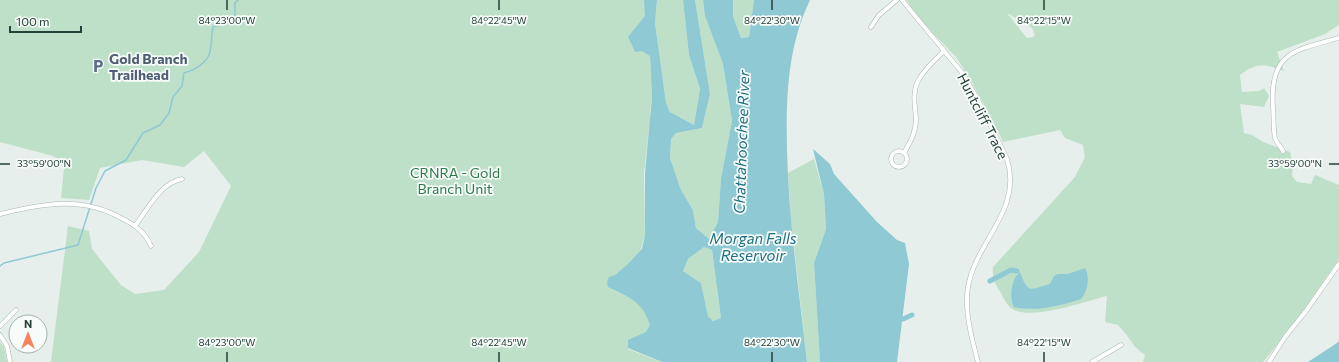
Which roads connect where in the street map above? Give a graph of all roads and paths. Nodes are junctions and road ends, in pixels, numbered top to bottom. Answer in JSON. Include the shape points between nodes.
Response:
{"nodes":[{"id":1,"x":897,"y":0,"type":"edge"},
{"id":2,"x":902,"y":0,"type":"edge"},
{"id":3,"x":871,"y":27,"type":"dead end"},
{"id":4,"x":1339,"y":38,"type":"edge"},
{"id":5,"x":944,"y":51,"type":"junction"},
{"id":6,"x":1283,"y":151,"type":"dead end"},
{"id":7,"x":904,"y":153,"type":"dead end"},
{"id":8,"x":182,"y":180,"type":"dead end"},
{"id":9,"x":0,"y":214,"type":"edge"},
{"id":10,"x":136,"y":226,"type":"junction"},
{"id":11,"x":151,"y":246,"type":"dead end"},
{"id":12,"x":1339,"y":264,"type":"edge"},
{"id":13,"x":16,"y":310,"type":"dead end"},
{"id":14,"x":0,"y":326,"type":"edge"},
{"id":15,"x":0,"y":334,"type":"edge"},
{"id":16,"x":1121,"y":345,"type":"dead end"},
{"id":17,"x":10,"y":362,"type":"edge"},
{"id":18,"x":978,"y":362,"type":"edge"},
{"id":19,"x":1092,"y":362,"type":"edge"},
{"id":20,"x":1269,"y":362,"type":"edge"}],
"edges":[{"from":1,"to":3,"type":"street","via":[[879,15]]},
{"from":2,"to":5,"type":"street","name":"Huntcliff Trace"},
{"from":4,"to":6,"type":"street","via":[[1296,50],[1278,67],[1272,94],[1275,138]]},
{"from":5,"to":7,"type":"street","via":[[929,65],[918,82],[915,92],[915,130]]},
{"from":5,"to":18,"type":"street","name":"Huntcliff Trace","via":[[964,75],[979,102],[1007,159],[1011,175],[1008,200],[974,268],[968,287],[967,313]]},
{"from":8,"to":10,"type":"street","via":[[171,183],[163,190]]},
{"from":9,"to":10,"type":"street","via":[[39,205],[73,203],[113,213]]},
{"from":10,"to":11,"type":"street"},
{"from":12,"to":20,"type":"street"},
{"from":13,"to":14,"type":"street"},
{"from":15,"to":17,"type":"street","via":[[7,346]]},
{"from":16,"to":19,"type":"street"}]}
